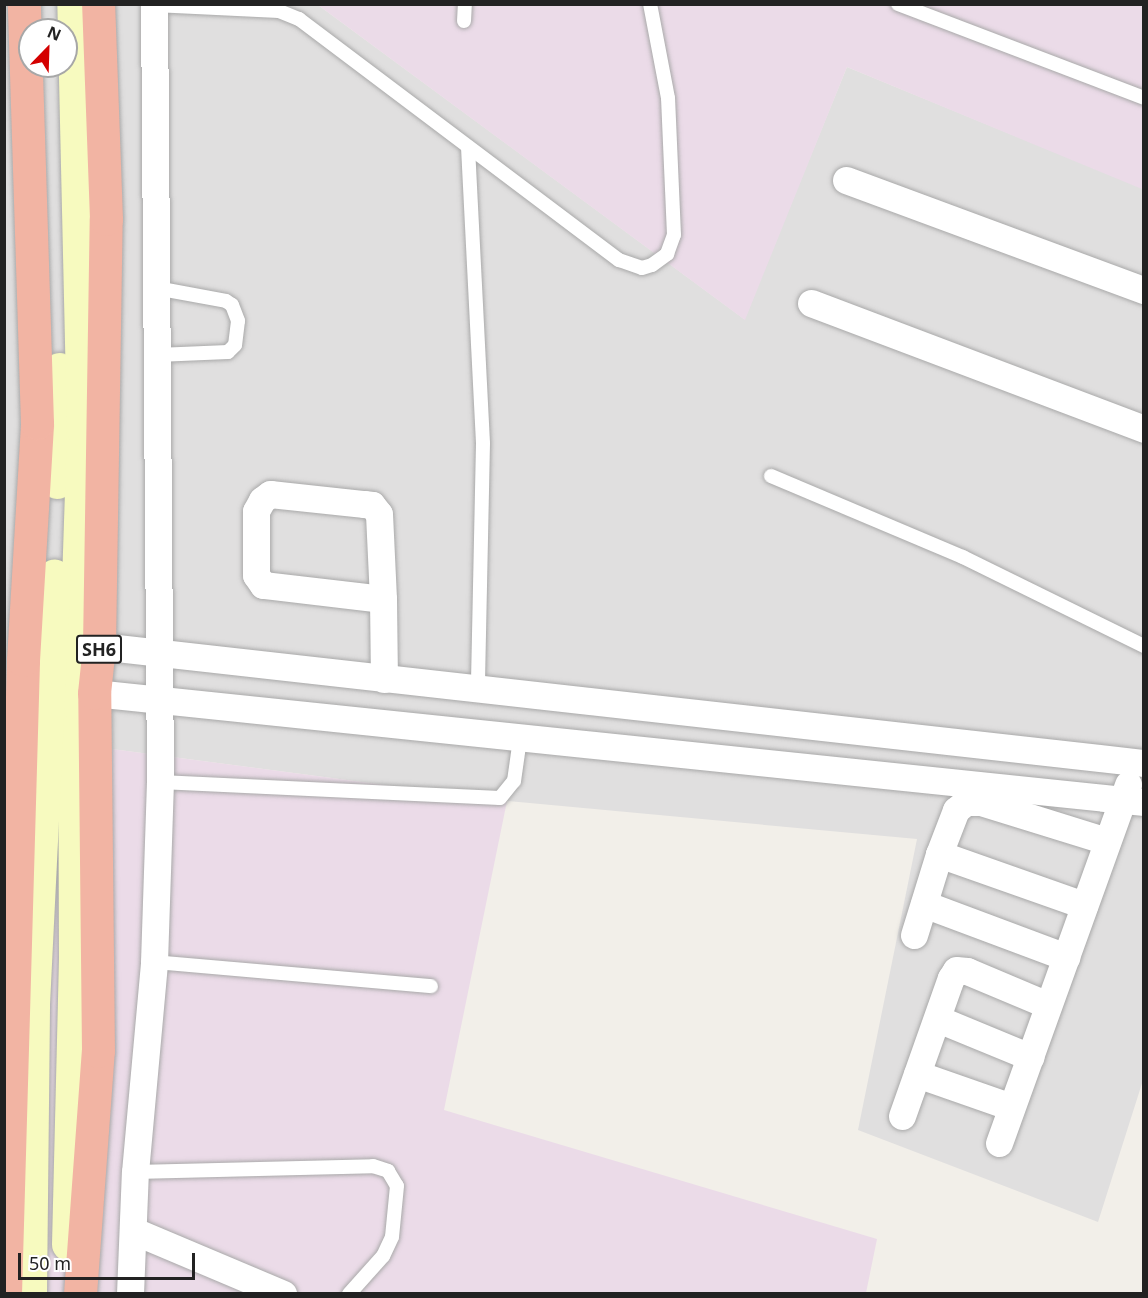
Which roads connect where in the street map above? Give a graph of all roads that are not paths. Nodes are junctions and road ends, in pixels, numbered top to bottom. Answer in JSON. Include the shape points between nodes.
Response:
{"nodes":[{"id":1,"x":24,"y":4,"type":"edge"},
{"id":2,"x":73,"y":4,"type":"edge"},
{"id":3,"x":98,"y":4,"type":"edge"},
{"id":4,"x":465,"y":4,"type":"edge"},
{"id":5,"x":650,"y":4,"type":"edge"},
{"id":6,"x":898,"y":4,"type":"edge"},
{"id":7,"x":154,"y":5,"type":"edge"},
{"id":8,"x":288,"y":9,"type":"edge"},
{"id":9,"x":464,"y":21,"type":"dead end"},
{"id":10,"x":53,"y":78,"type":"edge"},
{"id":11,"x":1143,"y":98,"type":"edge"},
{"id":12,"x":468,"y":147,"type":"junction"},
{"id":13,"x":846,"y":180,"type":"dead end"},
{"id":14,"x":156,"y":288,"type":"junction"},
{"id":15,"x":1143,"y":290,"type":"edge"},
{"id":16,"x":811,"y":303,"type":"dead end"},
{"id":17,"x":157,"y":355,"type":"junction"},
{"id":18,"x":1143,"y":429,"type":"edge"},
{"id":19,"x":771,"y":476,"type":"dead end"},
{"id":20,"x":383,"y":599,"type":"junction"},
{"id":21,"x":99,"y":646,"type":"junction"},
{"id":22,"x":1143,"y":646,"type":"edge"},
{"id":23,"x":159,"y":653,"type":"junction"},
{"id":24,"x":14,"y":660,"type":"edge"},
{"id":25,"x":384,"y":679,"type":"junction"},
{"id":26,"x":478,"y":690,"type":"junction"},
{"id":27,"x":94,"y":693,"type":"junction"},
{"id":28,"x":159,"y":702,"type":"junction"},
{"id":29,"x":620,"y":706,"type":"junction"},
{"id":30,"x":520,"y":739,"type":"junction"},
{"id":31,"x":617,"y":748,"type":"junction"},
{"id":32,"x":1140,"y":763,"type":"edge"},
{"id":33,"x":160,"y":782,"type":"junction"},
{"id":34,"x":1133,"y":801,"type":"edge"},
{"id":35,"x":1107,"y":841,"type":"junction"},
{"id":36,"x":939,"y":854,"type":"junction"},
{"id":37,"x":924,"y":904,"type":"junction"},
{"id":38,"x":1084,"y":905,"type":"junction"},
{"id":39,"x":914,"y":935,"type":"dead end"},
{"id":40,"x":1066,"y":957,"type":"junction"},
{"id":41,"x":154,"y":962,"type":"junction"},
{"id":42,"x":431,"y":986,"type":"dead end"},
{"id":43,"x":1048,"y":1005,"type":"junction"},
{"id":44,"x":938,"y":1019,"type":"junction"},
{"id":45,"x":1030,"y":1057,"type":"junction"},
{"id":46,"x":917,"y":1074,"type":"junction"},
{"id":47,"x":1011,"y":1107,"type":"junction"},
{"id":48,"x":902,"y":1116,"type":"dead end"},
{"id":49,"x":999,"y":1143,"type":"dead end"},
{"id":50,"x":135,"y":1172,"type":"junction"},
{"id":51,"x":134,"y":1231,"type":"junction"},
{"id":52,"x":5,"y":1293,"type":"edge"},
{"id":53,"x":30,"y":1293,"type":"edge"},
{"id":54,"x":65,"y":1293,"type":"edge"},
{"id":55,"x":80,"y":1293,"type":"edge"},
{"id":56,"x":130,"y":1293,"type":"edge"},
{"id":57,"x":283,"y":1293,"type":"edge"},
{"id":58,"x":349,"y":1293,"type":"edge"}],
"edges":[{"from":1,"to":24,"type":"highway","via":[[37,423]]},
{"from":2,"to":54,"type":"main road","via":[[83,430],[74,702],[75,959]]},
{"from":3,"to":21,"type":"highway","number":"SH6","via":[[105,219]]},
{"from":4,"to":9,"type":"lane"},
{"from":5,"to":12,"type":"lane","via":[[668,98],[674,235],[667,254],[642,268],[619,260]]},
{"from":6,"to":11,"type":"lane"},
{"from":7,"to":8,"type":"lane"},
{"from":7,"to":14,"type":"street"},
{"from":8,"to":12,"type":"lane"},
{"from":10,"to":53,"type":"main road","via":[[59,430],[33,1004]]},
{"from":12,"to":26,"type":"lane","via":[[483,443]]},
{"from":13,"to":15,"type":"street"},
{"from":14,"to":17,"type":"street"},
{"from":14,"to":17,"type":"lane","via":[[226,301],[232,305],[238,321],[235,345],[228,352]]},
{"from":16,"to":18,"type":"street"},
{"from":17,"to":23,"type":"street"},
{"from":19,"to":22,"type":"lane","via":[[963,557]]},
{"from":20,"to":20,"type":"street","via":[[379,514],[372,505],[270,494],[262,500],[256,511],[256,575],[263,585]]},
{"from":20,"to":25,"type":"street"},
{"from":21,"to":23,"type":"street"},
{"from":21,"to":27,"type":"highway","number":"SH6"},
{"from":23,"to":25,"type":"street"},
{"from":23,"to":28,"type":"street"},
{"from":24,"to":52,"type":"highway"},
{"from":25,"to":26,"type":"street"},
{"from":26,"to":29,"type":"street"},
{"from":27,"to":28,"type":"street"},
{"from":27,"to":55,"type":"highway","number":"SH6","via":[[98,1051]]},
{"from":28,"to":30,"type":"street"},
{"from":28,"to":33,"type":"street"},
{"from":29,"to":31,"type":"street"},
{"from":29,"to":32,"type":"street"},
{"from":30,"to":31,"type":"street"},
{"from":30,"to":33,"type":"lane","via":[[514,780],[500,798]]},
{"from":31,"to":34,"type":"street"},
{"from":32,"to":34,"type":"street"},
{"from":33,"to":41,"type":"street"},
{"from":34,"to":35,"type":"street"},
{"from":35,"to":36,"type":"street","via":[[981,802],[966,802],[956,810]]},
{"from":35,"to":38,"type":"street"},
{"from":36,"to":37,"type":"street"},
{"from":36,"to":38,"type":"street"},
{"from":37,"to":39,"type":"street"},
{"from":37,"to":40,"type":"street"},
{"from":38,"to":40,"type":"street"},
{"from":40,"to":43,"type":"street"},
{"from":41,"to":42,"type":"lane"},
{"from":41,"to":50,"type":"street"},
{"from":43,"to":44,"type":"street","via":[[968,971],[956,970]]},
{"from":43,"to":45,"type":"street"},
{"from":44,"to":45,"type":"street"},
{"from":44,"to":46,"type":"street"},
{"from":45,"to":47,"type":"street"},
{"from":46,"to":47,"type":"street"},
{"from":46,"to":48,"type":"street"},
{"from":47,"to":49,"type":"street"},
{"from":50,"to":51,"type":"street"},
{"from":50,"to":58,"type":"lane","via":[[373,1166],[388,1171],[396,1186],[392,1237],[383,1256]]},
{"from":51,"to":56,"type":"street"},
{"from":51,"to":57,"type":"street"}]}
